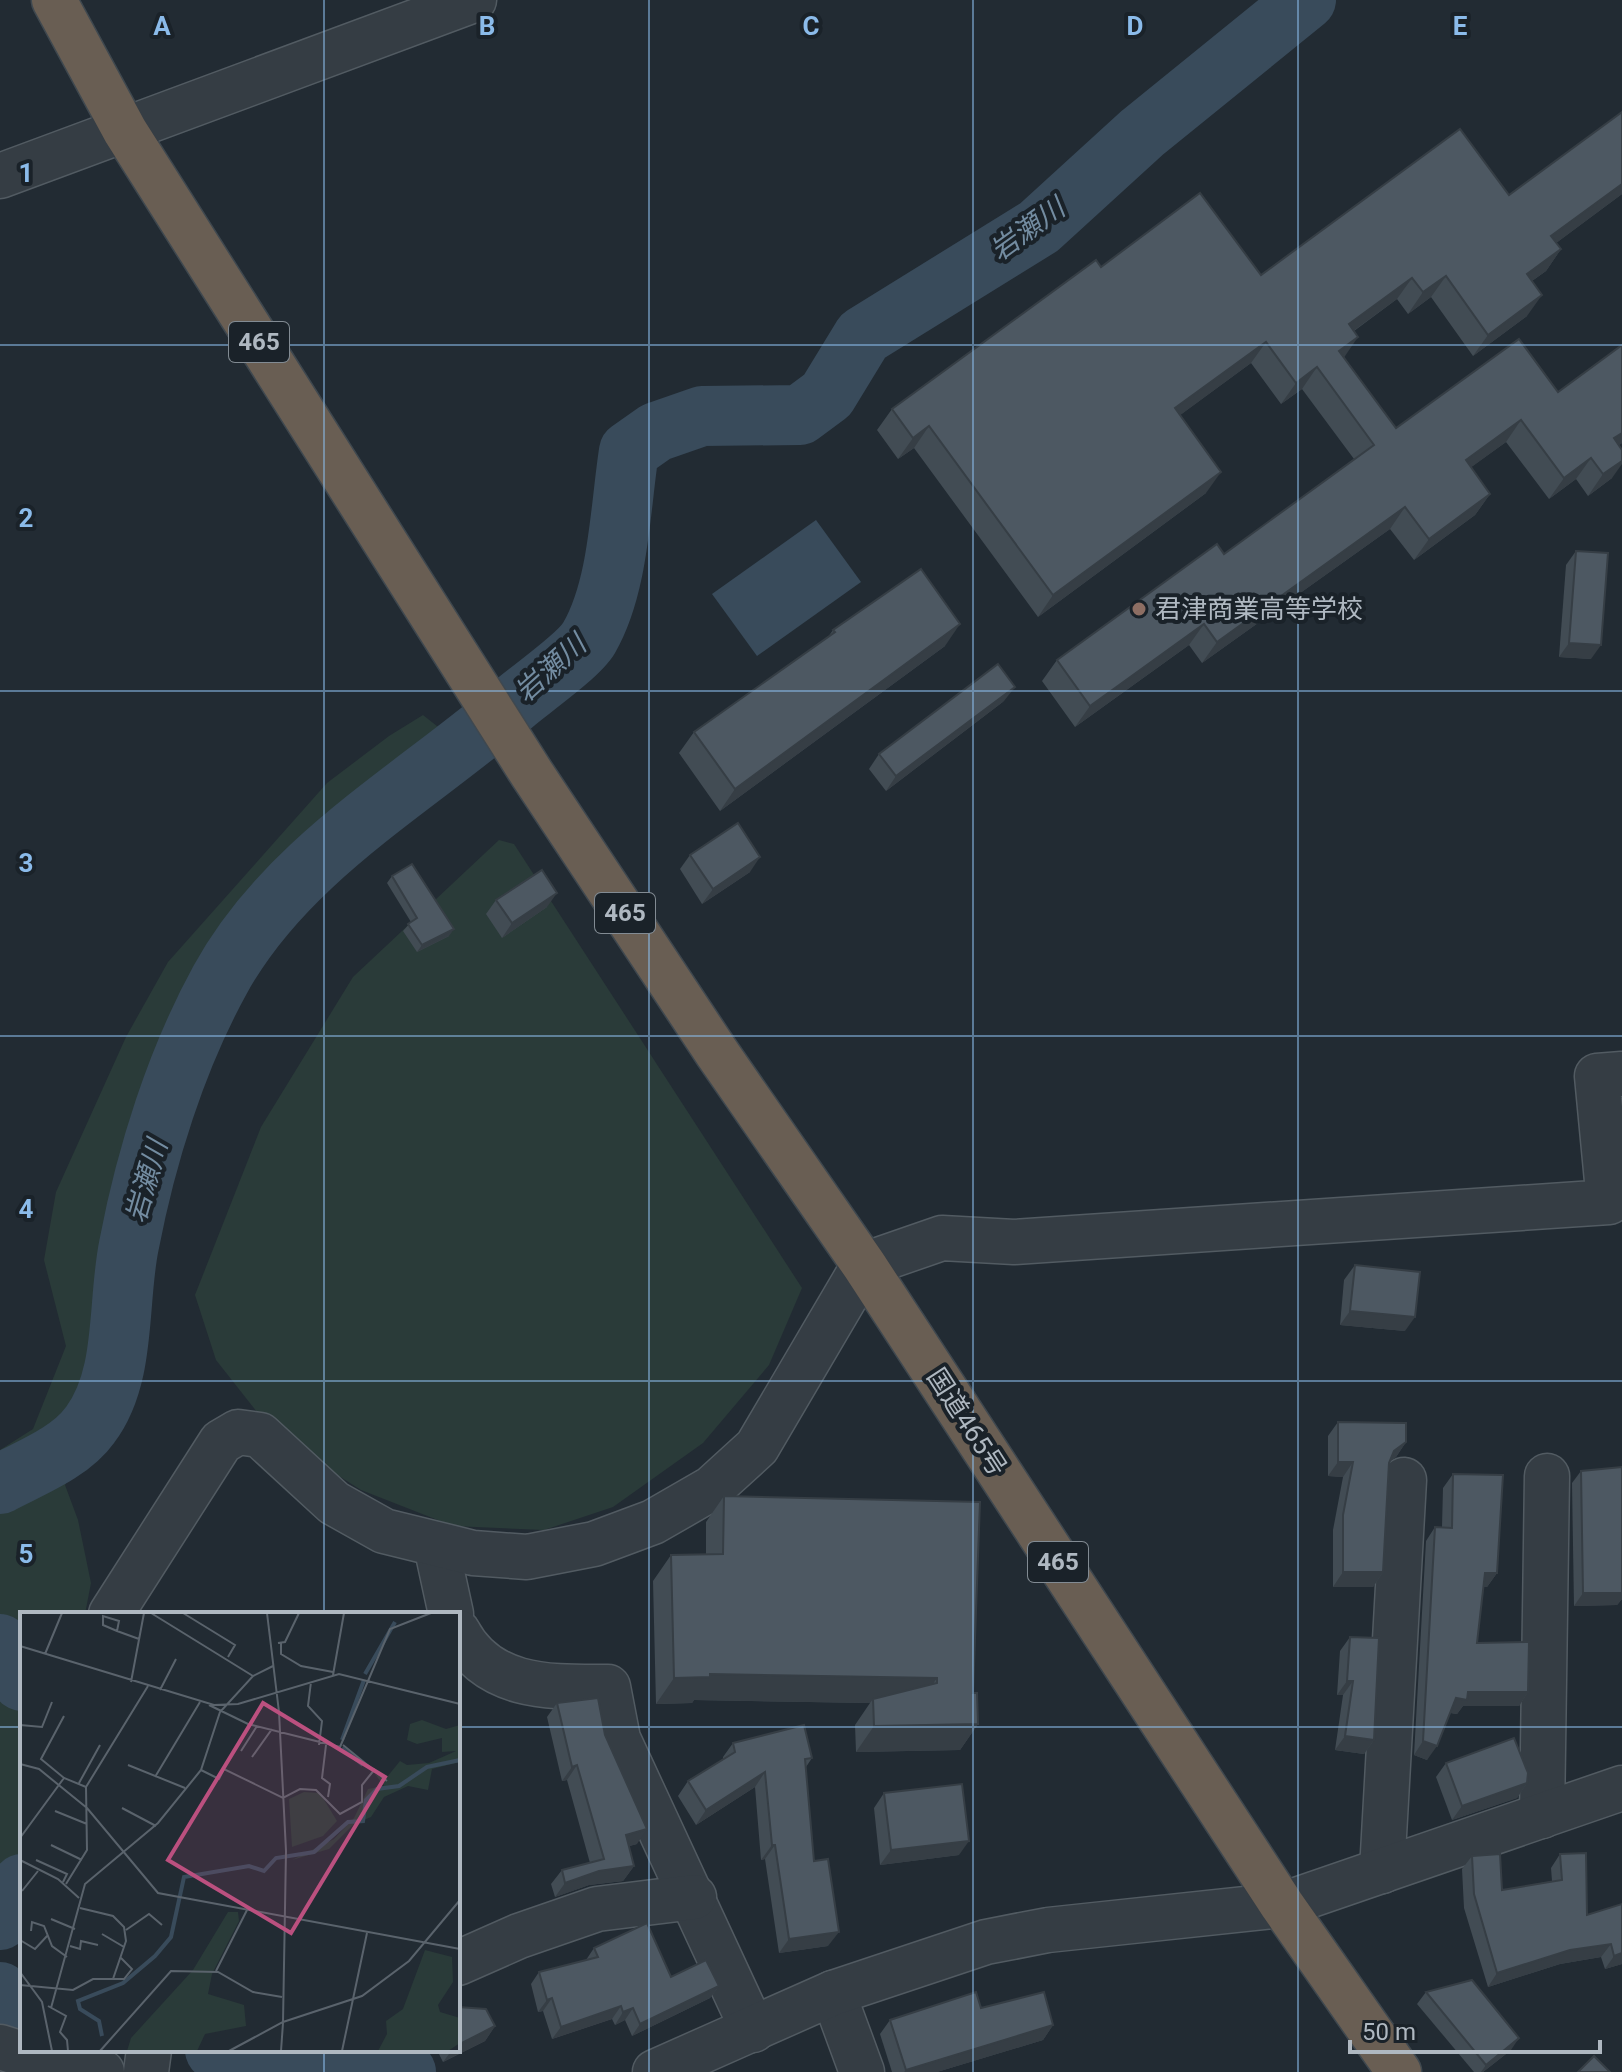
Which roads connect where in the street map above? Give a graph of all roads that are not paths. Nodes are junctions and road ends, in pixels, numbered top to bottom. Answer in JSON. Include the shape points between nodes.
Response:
{"nodes":[{"id":1,"x":54,"y":0,"type":"edge"},
{"id":2,"x":474,"y":0,"type":"edge"},
{"id":3,"x":125,"y":131,"type":"junction"},
{"id":4,"x":0,"y":176,"type":"edge"},
{"id":5,"x":1622,"y":1074,"type":"edge"},
{"id":6,"x":864,"y":1265,"type":"junction"},
{"id":7,"x":1547,"y":1476,"type":"dead end"},
{"id":8,"x":1404,"y":1480,"type":"dead end"},
{"id":9,"x":436,"y":1545,"type":"junction"},
{"id":10,"x":112,"y":1612,"type":"edge"},
{"id":11,"x":451,"y":1612,"type":"edge"},
{"id":12,"x":460,"y":1636,"type":"edge"},
{"id":13,"x":1622,"y":1788,"type":"edge"},
{"id":14,"x":1542,"y":1816,"type":"junction"},
{"id":15,"x":1382,"y":1871,"type":"junction"},
{"id":16,"x":694,"y":1897,"type":"junction"},
{"id":17,"x":1282,"y":1905,"type":"junction"},
{"id":18,"x":460,"y":1962,"type":"edge"},
{"id":19,"x":833,"y":1993,"type":"junction"},
{"id":20,"x":753,"y":2030,"type":"junction"},
{"id":21,"x":0,"y":2047,"type":"edge"},
{"id":22,"x":96,"y":2072,"type":"edge"},
{"id":23,"x":655,"y":2072,"type":"edge"},
{"id":24,"x":862,"y":2072,"type":"edge"},
{"id":25,"x":1399,"y":2072,"type":"edge"}],
"edges":[{"from":1,"to":3,"type":"highway","number":"465"},
{"from":2,"to":3,"type":"street"},
{"from":3,"to":4,"type":"street"},
{"from":3,"to":6,"type":"highway","name":"国道465号","number":"465","via":[[532,774]]},
{"from":5,"to":6,"type":"street","via":[[1597,1076],[1609,1202],[1014,1242],[942,1238]]},
{"from":6,"to":9,"type":"street","via":[[757,1447],[712,1488],[653,1522],[594,1544],[527,1557]]},
{"from":6,"to":17,"type":"highway","name":"国道465号","number":"465"},
{"from":7,"to":14,"type":"street"},
{"from":8,"to":15,"type":"street"},
{"from":9,"to":10,"type":"street","via":[[384,1531],[334,1503],[260,1435],[238,1432],[221,1442]]},
{"from":9,"to":11,"type":"street"},
{"from":12,"to":16,"type":"street","via":[[492,1671],[525,1684],[608,1687],[618,1739]]},
{"from":13,"to":14,"type":"street"},
{"from":14,"to":15,"type":"street"},
{"from":15,"to":17,"type":"street"},
{"from":16,"to":18,"type":"street","via":[[597,1909]]},
{"from":16,"to":20,"type":"street"},
{"from":17,"to":19,"type":"street","via":[[986,1942]]},
{"from":17,"to":25,"type":"highway","name":"国道465号","number":"465"},
{"from":19,"to":20,"type":"street"},
{"from":19,"to":24,"type":"street"},
{"from":20,"to":23,"type":"street"},
{"from":21,"to":22,"type":"street"}]}
